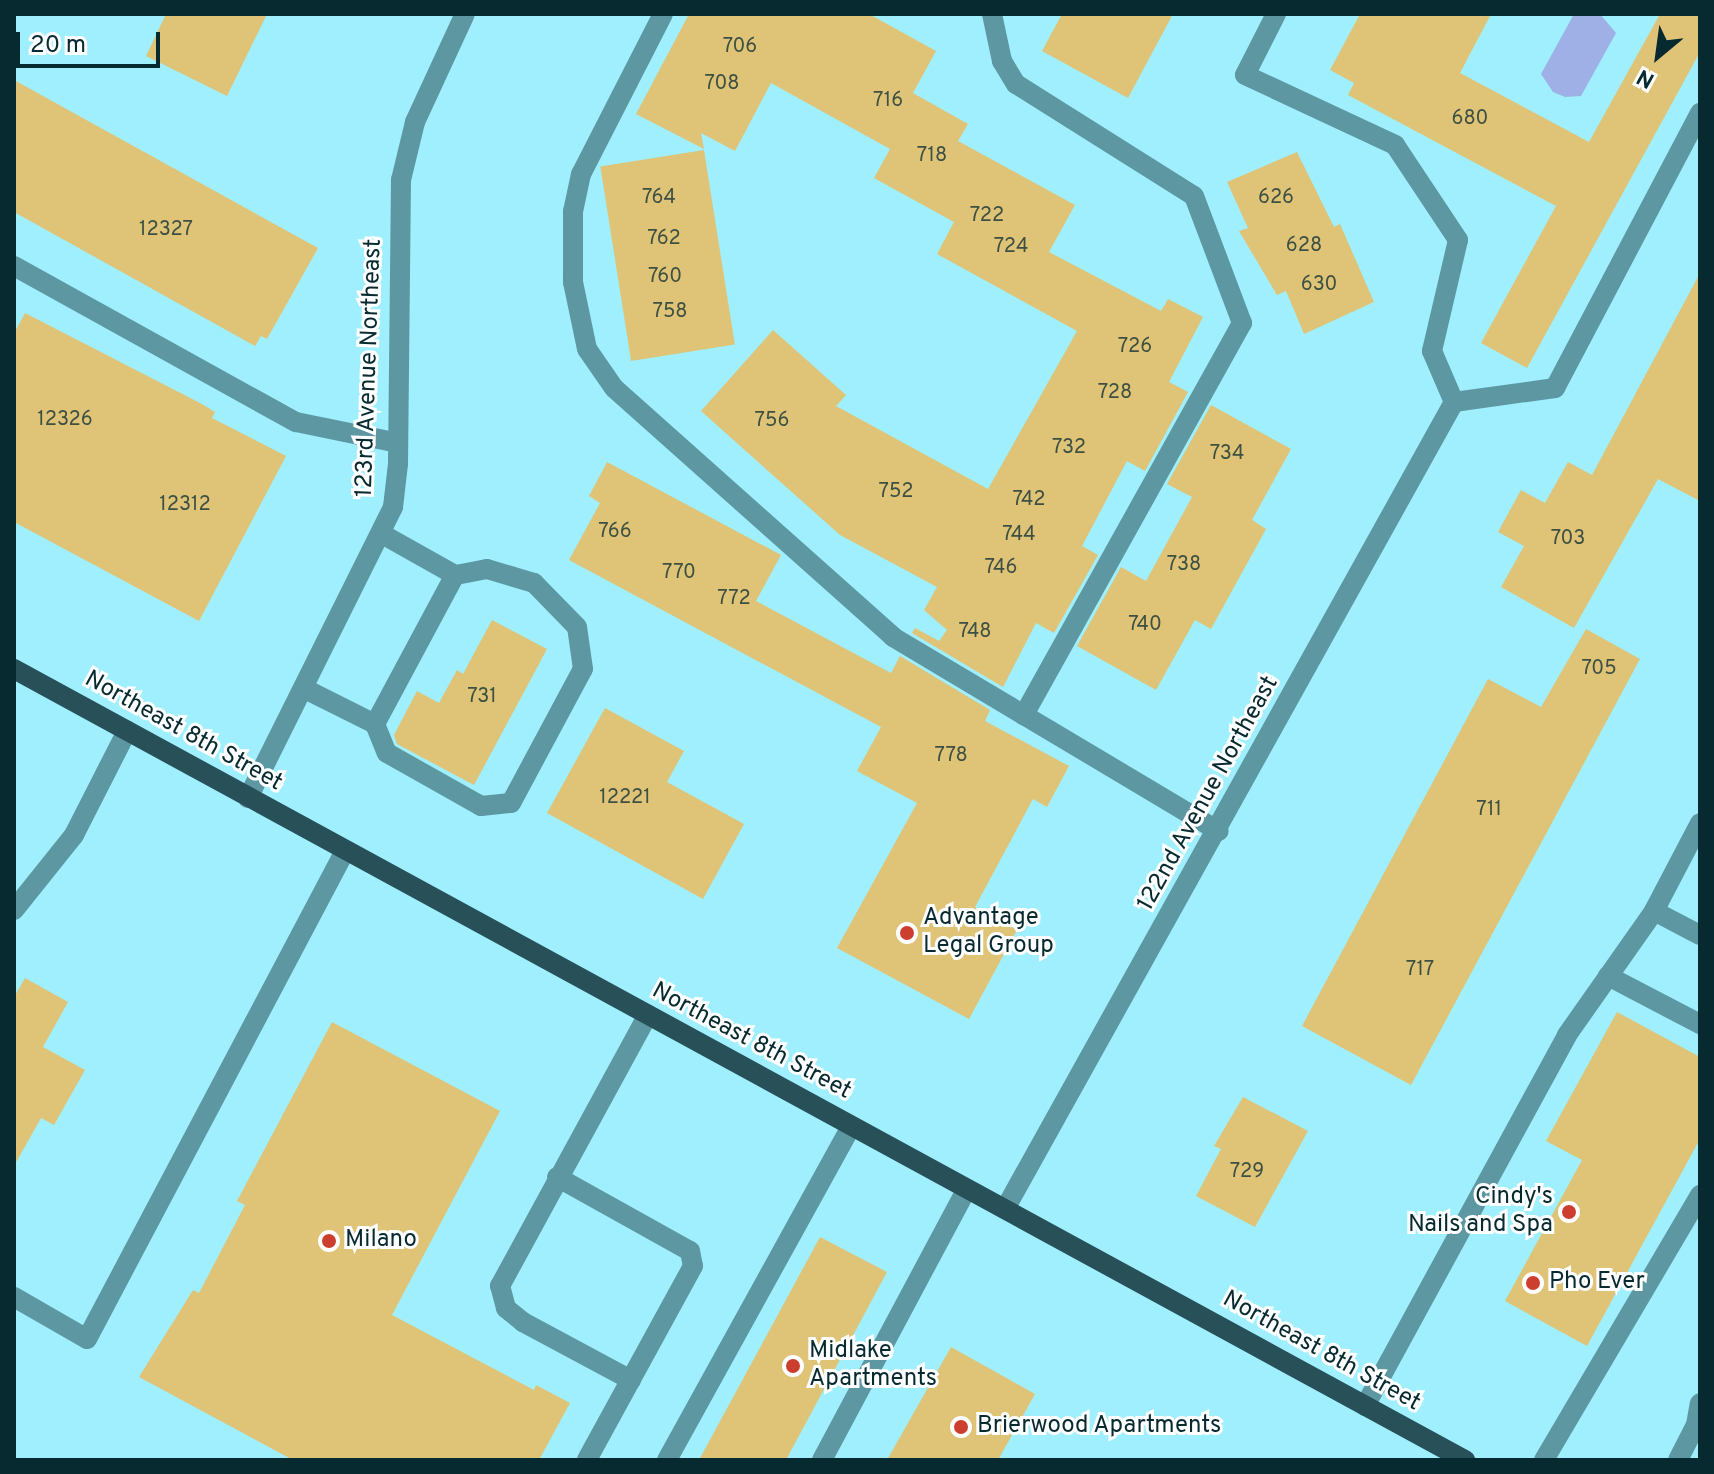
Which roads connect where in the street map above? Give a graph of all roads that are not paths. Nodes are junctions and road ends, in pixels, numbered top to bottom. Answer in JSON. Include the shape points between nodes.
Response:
{"nodes":[{"id":1,"x":465,"y":14,"type":"edge"},
{"id":2,"x":663,"y":14,"type":"edge"},
{"id":3,"x":992,"y":14,"type":"edge"},
{"id":4,"x":1276,"y":14,"type":"edge"},
{"id":5,"x":1700,"y":113,"type":"edge"},
{"id":6,"x":14,"y":266,"type":"edge"},
{"id":7,"x":1454,"y":402,"type":"junction"},
{"id":8,"x":398,"y":443,"type":"junction"},
{"id":9,"x":382,"y":534,"type":"junction"},
{"id":10,"x":455,"y":575,"type":"junction"},
{"id":11,"x":15,"y":671,"type":"edge"},
{"id":12,"x":305,"y":689,"type":"junction"},
{"id":13,"x":1024,"y":715,"type":"junction"},
{"id":14,"x":375,"y":724,"type":"junction"},
{"id":15,"x":127,"y":731,"type":"junction"},
{"id":16,"x":248,"y":798,"type":"junction"},
{"id":17,"x":1700,"y":823,"type":"edge"},
{"id":18,"x":1219,"y":831,"type":"junction"},
{"id":19,"x":345,"y":851,"type":"junction"},
{"id":20,"x":14,"y":910,"type":"edge"},
{"id":21,"x":1654,"y":911,"type":"junction"},
{"id":22,"x":1700,"y":935,"type":"edge"},
{"id":23,"x":1608,"y":976,"type":"junction"},
{"id":24,"x":648,"y":1015,"type":"junction"},
{"id":25,"x":1700,"y":1024,"type":"edge"},
{"id":26,"x":851,"y":1126,"type":"junction"},
{"id":27,"x":557,"y":1177,"type":"junction"},
{"id":28,"x":967,"y":1189,"type":"junction"},
{"id":29,"x":1700,"y":1195,"type":"edge"},
{"id":30,"x":1005,"y":1209,"type":"junction"},
{"id":31,"x":14,"y":1297,"type":"edge"},
{"id":32,"x":631,"y":1380,"type":"junction"},
{"id":33,"x":1700,"y":1403,"type":"edge"},
{"id":34,"x":1365,"y":1406,"type":"junction"},
{"id":35,"x":1698,"y":1426,"type":"edge"},
{"id":36,"x":587,"y":1460,"type":"edge"},
{"id":37,"x":667,"y":1460,"type":"edge"},
{"id":38,"x":822,"y":1460,"type":"edge"},
{"id":39,"x":1465,"y":1460,"type":"edge"},
{"id":40,"x":1544,"y":1460,"type":"edge"},
{"id":41,"x":1678,"y":1460,"type":"edge"}],
"edges":[{"from":1,"to":8,"type":"street","name":"123rd Avenue Northeast","via":[[420,110],[401,180]]},
{"from":2,"to":13,"type":"street","via":[[581,174],[573,211],[573,282],[587,349],[614,388],[893,637]]},
{"from":3,"to":13,"type":"street","via":[[1002,61],[1016,84],[1194,196],[1242,323]]},
{"from":4,"to":7,"type":"street","via":[[1245,75],[1395,145],[1458,240],[1432,351]]},
{"from":5,"to":7,"type":"street","via":[[1555,388]]},
{"from":6,"to":8,"type":"street","via":[[296,422]]},
{"from":7,"to":18,"type":"street","name":"122nd Avenue Northeast"},
{"from":8,"to":9,"type":"street","name":"123rd Avenue Northeast","via":[[393,507]]},
{"from":9,"to":10,"type":"street"},
{"from":9,"to":12,"type":"street","name":"123rd Avenue Northeast"},
{"from":10,"to":14,"type":"street"},
{"from":10,"to":14,"type":"street","via":[[487,569],[534,583],[577,627],[583,669],[511,803],[481,806],[387,753]]},
{"from":11,"to":15,"type":"main road","name":"Northeast 8th Street"},
{"from":12,"to":14,"type":"street"},
{"from":12,"to":16,"type":"street","name":"123rd Avenue Northeast"},
{"from":13,"to":18,"type":"street"},
{"from":15,"to":16,"type":"main road","name":"Northeast 8th Street"},
{"from":15,"to":20,"type":"street","via":[[74,835]]},
{"from":16,"to":19,"type":"main road","name":"Northeast 8th Street"},
{"from":17,"to":21,"type":"street"},
{"from":18,"to":30,"type":"street","name":"122nd Avenue Northeast"},
{"from":19,"to":24,"type":"main road","name":"Northeast 8th Street"},
{"from":19,"to":31,"type":"street","via":[[87,1339]]},
{"from":21,"to":22,"type":"street"},
{"from":21,"to":23,"type":"street"},
{"from":23,"to":25,"type":"street"},
{"from":23,"to":34,"type":"street","via":[[1567,1035]]},
{"from":24,"to":26,"type":"main road","name":"Northeast 8th Street"},
{"from":24,"to":27,"type":"street"},
{"from":26,"to":28,"type":"main road","name":"Northeast 8th Street"},
{"from":26,"to":37,"type":"street"},
{"from":27,"to":32,"type":"street","via":[[500,1286],[506,1308]]},
{"from":27,"to":32,"type":"street","via":[[690,1251],[693,1266]]},
{"from":28,"to":30,"type":"main road","name":"Northeast 8th Street"},
{"from":28,"to":38,"type":"street"},
{"from":29,"to":40,"type":"street"},
{"from":30,"to":34,"type":"main road","name":"Northeast 8th Street"},
{"from":32,"to":36,"type":"street"},
{"from":33,"to":35,"type":"street"},
{"from":34,"to":39,"type":"main road","name":"Northeast 8th Street"},
{"from":35,"to":41,"type":"street"}]}
